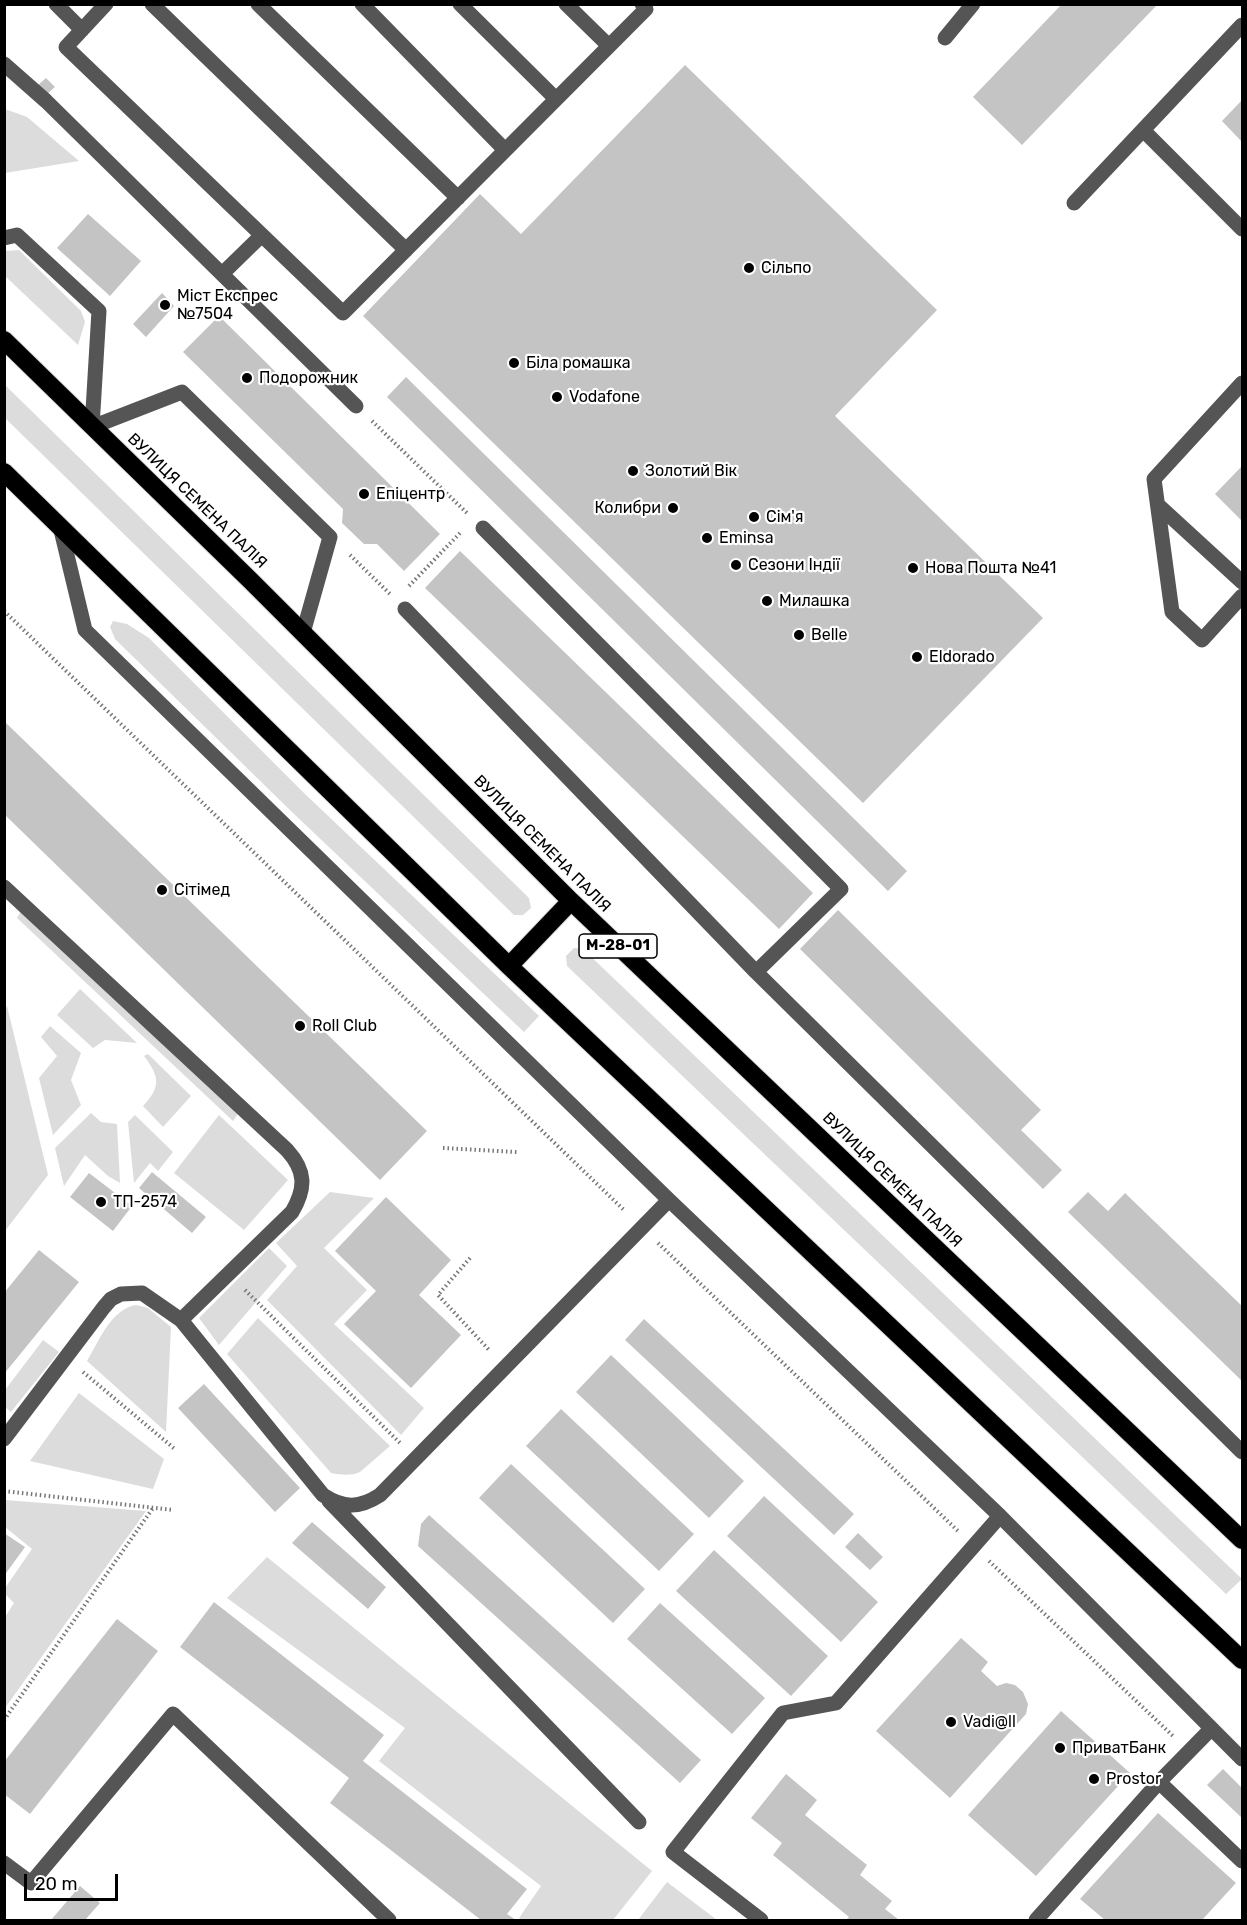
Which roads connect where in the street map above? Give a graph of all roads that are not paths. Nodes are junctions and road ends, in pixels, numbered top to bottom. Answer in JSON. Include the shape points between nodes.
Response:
{"nodes":[{"id":1,"x":56,"y":4,"type":"edge"},
{"id":2,"x":106,"y":4,"type":"edge"},
{"id":3,"x":152,"y":4,"type":"edge"},
{"id":4,"x":258,"y":4,"type":"edge"},
{"id":5,"x":362,"y":4,"type":"edge"},
{"id":6,"x":460,"y":4,"type":"edge"},
{"id":7,"x":566,"y":4,"type":"edge"},
{"id":8,"x":642,"y":4,"type":"edge"},
{"id":9,"x":973,"y":4,"type":"edge"},
{"id":10,"x":1242,"y":25,"type":"edge"},
{"id":11,"x":82,"y":30,"type":"junction"},
{"id":12,"x":945,"y":38,"type":"dead end"},
{"id":13,"x":609,"y":46,"type":"junction"},
{"id":14,"x":4,"y":63,"type":"edge"},
{"id":15,"x":556,"y":99,"type":"junction"},
{"id":16,"x":1143,"y":130,"type":"junction"},
{"id":17,"x":505,"y":150,"type":"junction"},
{"id":18,"x":458,"y":198,"type":"junction"},
{"id":19,"x":1074,"y":203,"type":"dead end"},
{"id":20,"x":1242,"y":229,"type":"edge"},
{"id":21,"x":262,"y":236,"type":"junction"},
{"id":22,"x":4,"y":238,"type":"edge"},
{"id":23,"x":406,"y":250,"type":"junction"},
{"id":24,"x":222,"y":274,"type":"junction"},
{"id":25,"x":4,"y":340,"type":"edge"},
{"id":26,"x":1242,"y":383,"type":"edge"},
{"id":27,"x":356,"y":406,"type":"road end"},
{"id":28,"x":93,"y":427,"type":"junction"},
{"id":29,"x":4,"y":472,"type":"edge"},
{"id":30,"x":1158,"y":505,"type":"junction"},
{"id":31,"x":478,"y":524,"type":"road end"},
{"id":32,"x":60,"y":526,"type":"junction"},
{"id":33,"x":1242,"y":582,"type":"edge"},
{"id":34,"x":1240,"y":603,"type":"edge"},
{"id":35,"x":400,"y":604,"type":"road end"},
{"id":36,"x":303,"y":633,"type":"junction"},
{"id":37,"x":4,"y":887,"type":"edge"},
{"id":38,"x":571,"y":901,"type":"junction"},
{"id":39,"x":509,"y":966,"type":"junction"},
{"id":40,"x":756,"y":972,"type":"junction"},
{"id":41,"x":669,"y":1200,"type":"junction"},
{"id":42,"x":181,"y":1320,"type":"junction"},
{"id":43,"x":4,"y":1439,"type":"edge"},
{"id":44,"x":1242,"y":1452,"type":"edge"},
{"id":45,"x":323,"y":1495,"type":"junction"},
{"id":46,"x":1000,"y":1516,"type":"junction"},
{"id":47,"x":1242,"y":1540,"type":"edge"},
{"id":48,"x":1242,"y":1660,"type":"edge"},
{"id":49,"x":1211,"y":1728,"type":"junction"},
{"id":50,"x":1242,"y":1759,"type":"edge"},
{"id":51,"x":1159,"y":1782,"type":"junction"},
{"id":52,"x":639,"y":1822,"type":"dead end"},
{"id":53,"x":1242,"y":1861,"type":"edge"},
{"id":54,"x":4,"y":1863,"type":"edge"},
{"id":55,"x":378,"y":1917,"type":"edge"},
{"id":56,"x":761,"y":1920,"type":"edge"},
{"id":57,"x":1036,"y":1920,"type":"edge"}],
"edges":[{"from":1,"to":11,"type":"street"},
{"from":2,"to":11,"type":"street"},
{"from":3,"to":23,"type":"street"},
{"from":4,"to":18,"type":"street"},
{"from":5,"to":17,"type":"street"},
{"from":6,"to":15,"type":"street"},
{"from":7,"to":13,"type":"street"},
{"from":8,"to":13,"type":"street","via":[[646,9]]},
{"from":9,"to":12,"type":"street"},
{"from":10,"to":16,"type":"street"},
{"from":11,"to":21,"type":"street","via":[[66,47]]},
{"from":13,"to":15,"type":"street"},
{"from":14,"to":24,"type":"street"},
{"from":15,"to":17,"type":"street"},
{"from":16,"to":19,"type":"street"},
{"from":16,"to":20,"type":"street"},
{"from":17,"to":18,"type":"street"},
{"from":18,"to":23,"type":"street"},
{"from":21,"to":23,"type":"street","via":[[343,313]]},
{"from":21,"to":24,"type":"street"},
{"from":22,"to":28,"type":"street","via":[[17,235],[99,311]]},
{"from":24,"to":27,"type":"street"},
{"from":25,"to":28,"type":"highway","name":"ВУЛИЦЯ СЕМЕНА ПАЛІЯ","number":"М-28-01"},
{"from":26,"to":30,"type":"street","via":[[1154,479]]},
{"from":28,"to":36,"type":"highway","name":"ВУЛИЦЯ СЕМЕНА ПАЛІЯ","number":"М-28-01"},
{"from":28,"to":36,"type":"street","via":[[182,392],[330,537]]},
{"from":29,"to":32,"type":"highway"},
{"from":30,"to":33,"type":"street"},
{"from":30,"to":34,"type":"street","via":[[1172,612],[1202,640]]},
{"from":31,"to":40,"type":"street","via":[[841,889]]},
{"from":32,"to":39,"type":"highway"},
{"from":32,"to":41,"type":"street","via":[[85,630]]},
{"from":35,"to":40,"type":"street"},
{"from":36,"to":38,"type":"highway","name":"ВУЛИЦЯ СЕМЕНА ПАЛІЯ","number":"М-28-01"},
{"from":37,"to":42,"type":"street","via":[[296,1160],[302,1187],[292,1212]]},
{"from":38,"to":39,"type":"highway"},
{"from":38,"to":47,"type":"highway","name":"ВУЛИЦЯ СЕМЕНА ПАЛІЯ","number":"М-28-01"},
{"from":39,"to":48,"type":"highway"},
{"from":40,"to":44,"type":"street"},
{"from":41,"to":45,"type":"street","via":[[380,1495],[368,1503],[353,1505],[340,1504]]},
{"from":41,"to":46,"type":"street"},
{"from":42,"to":43,"type":"street","via":[[142,1293],[121,1294],[111,1299]]},
{"from":42,"to":45,"type":"street"},
{"from":45,"to":52,"type":"street"},
{"from":46,"to":49,"type":"street"},
{"from":46,"to":56,"type":"street","via":[[836,1702],[783,1713],[673,1852]]},
{"from":49,"to":50,"type":"street"},
{"from":49,"to":51,"type":"street"},
{"from":51,"to":53,"type":"street"},
{"from":51,"to":57,"type":"street"},
{"from":54,"to":55,"type":"street","via":[[31,1883],[173,1714]]}]}
